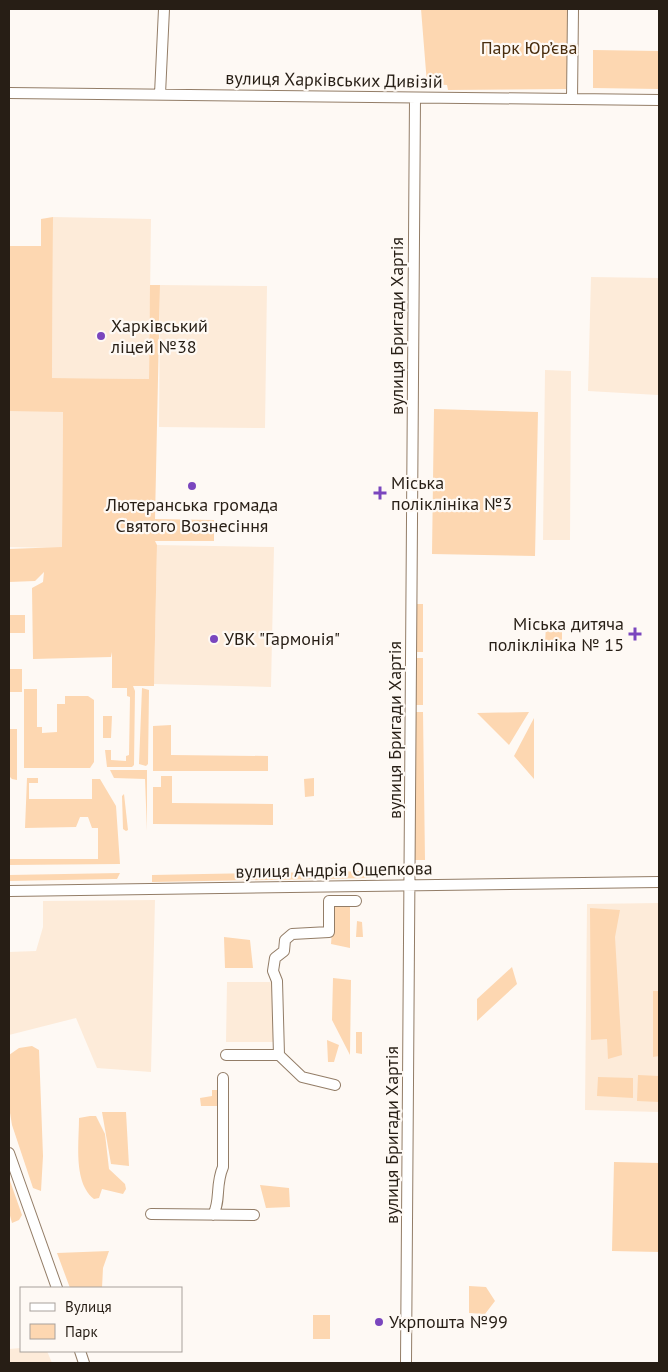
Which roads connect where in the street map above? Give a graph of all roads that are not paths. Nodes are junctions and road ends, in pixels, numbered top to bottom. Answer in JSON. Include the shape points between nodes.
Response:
{"nodes":[{"id":1,"x":164,"y":9,"type":"edge"},
{"id":2,"x":573,"y":9,"type":"edge"},
{"id":3,"x":9,"y":93,"type":"edge"},
{"id":4,"x":160,"y":94,"type":"junction"},
{"id":5,"x":415,"y":98,"type":"junction"},
{"id":6,"x":572,"y":99,"type":"junction"},
{"id":7,"x":659,"y":100,"type":"edge"},
{"id":8,"x":659,"y":882,"type":"edge"},
{"id":9,"x":410,"y":886,"type":"junction"},
{"id":10,"x":9,"y":891,"type":"edge"},
{"id":11,"x":356,"y":901,"type":"dead end"},
{"id":12,"x":226,"y":1055,"type":"dead end"},
{"id":13,"x":278,"y":1055,"type":"junction"},
{"id":14,"x":223,"y":1078,"type":"dead end"},
{"id":15,"x":335,"y":1085,"type":"dead end"},
{"id":16,"x":9,"y":1153,"type":"edge"},
{"id":17,"x":151,"y":1214,"type":"dead end"},
{"id":18,"x":213,"y":1215,"type":"junction"},
{"id":19,"x":254,"y":1215,"type":"dead end"},
{"id":20,"x":57,"y":1287,"type":"edge"},
{"id":21,"x":406,"y":1363,"type":"edge"}],
"edges":[{"from":1,"to":4,"type":"street"},
{"from":2,"to":6,"type":"street"},
{"from":3,"to":4,"type":"street","name":"вулиця Харківських Дивізій"},
{"from":4,"to":5,"type":"street","name":"вулиця Харківських Дивізій"},
{"from":5,"to":6,"type":"street","name":"вулиця Харківських Дивізій"},
{"from":5,"to":9,"type":"street","name":"вулиця Бригади Хартія"},
{"from":6,"to":7,"type":"street","name":"вулиця Харківських Дивізій"},
{"from":8,"to":9,"type":"street","name":"вулиця Андрія Ощепкова"},
{"from":9,"to":10,"type":"street","name":"вулиця Андрія Ощепкова"},
{"from":9,"to":21,"type":"street","name":"вулиця Бригади Хартія"},
{"from":11,"to":13,"type":"street","via":[[329,901],[329,932],[292,934],[286,940],[284,951],[275,958]]},
{"from":12,"to":13,"type":"street"},
{"from":13,"to":15,"type":"street","via":[[302,1077]]},
{"from":14,"to":18,"type":"street","via":[[223,1167],[217,1179],[217,1208]]},
{"from":16,"to":20,"type":"street"},
{"from":17,"to":18,"type":"street"},
{"from":18,"to":19,"type":"street"}]}
